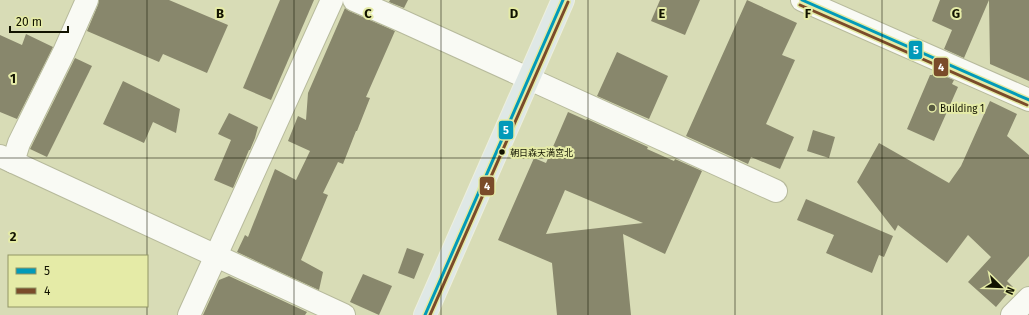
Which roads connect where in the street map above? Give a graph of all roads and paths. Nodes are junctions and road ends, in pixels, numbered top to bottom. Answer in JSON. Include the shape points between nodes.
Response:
{"nodes":[{"id":1,"x":87,"y":0,"type":"edge"},
{"id":2,"x":332,"y":0,"type":"edge"},
{"id":3,"x":354,"y":0,"type":"edge"},
{"id":4,"x":563,"y":0,"type":"edge"},
{"id":5,"x":802,"y":0,"type":"edge"},
{"id":6,"x":528,"y":78,"type":"junction"},
{"id":7,"x":1029,"y":100,"type":"edge"},
{"id":8,"x":6,"y":159,"type":"edge"},
{"id":9,"x":776,"y":191,"type":"dead end"},
{"id":10,"x":216,"y":256,"type":"junction"},
{"id":11,"x":1029,"y":298,"type":"edge"},
{"id":12,"x":189,"y":315,"type":"edge"},
{"id":13,"x":344,"y":315,"type":"edge"},
{"id":14,"x":424,"y":315,"type":"edge"},
{"id":15,"x":1012,"y":315,"type":"edge"}],
"edges":[{"from":1,"to":8,"type":"street","via":[[19,143]]},
{"from":2,"to":10,"type":"street"},
{"from":3,"to":6,"type":"street"},
{"from":4,"to":6,"type":"main road"},
{"from":5,"to":7,"type":"street"},
{"from":6,"to":9,"type":"street"},
{"from":6,"to":14,"type":"main road"},
{"from":8,"to":10,"type":"street"},
{"from":10,"to":12,"type":"street"},
{"from":10,"to":13,"type":"street"},
{"from":11,"to":15,"type":"street"}]}
